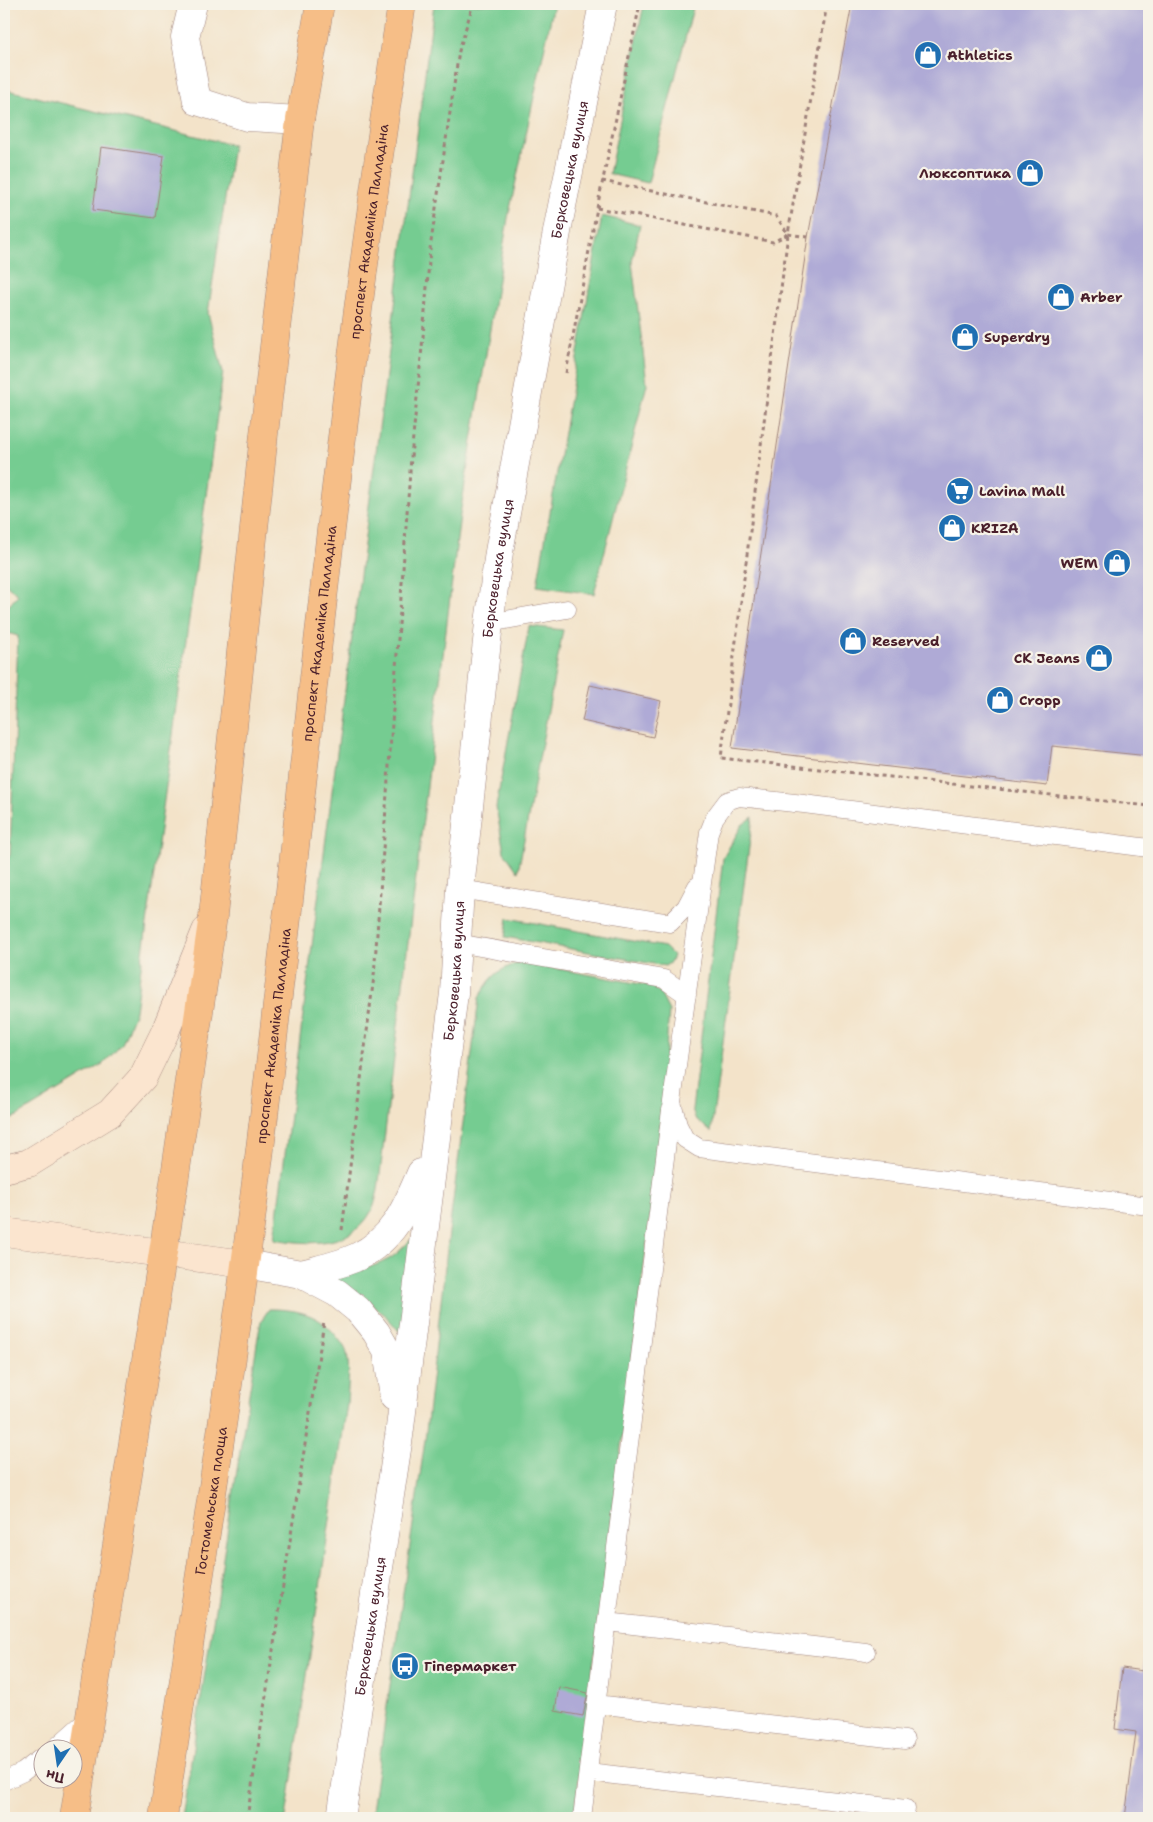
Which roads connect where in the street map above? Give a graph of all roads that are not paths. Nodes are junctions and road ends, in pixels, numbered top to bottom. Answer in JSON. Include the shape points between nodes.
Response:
{"nodes":[{"id":1,"x":193,"y":4,"type":"edge"},
{"id":2,"x":320,"y":4,"type":"edge"},
{"id":3,"x":402,"y":4,"type":"edge"},
{"id":4,"x":603,"y":4,"type":"edge"},
{"id":5,"x":300,"y":120,"type":"junction"},
{"id":6,"x":567,"y":609,"type":"dead end"},
{"id":7,"x":489,"y":623,"type":"junction"},
{"id":8,"x":1149,"y":848,"type":"edge"},
{"id":9,"x":704,"y":872,"type":"junction"},
{"id":10,"x":460,"y":889,"type":"junction"},
{"id":11,"x":212,"y":916,"type":"junction"},
{"id":12,"x":456,"y":943,"type":"junction"},
{"id":13,"x":687,"y":995,"type":"junction"},
{"id":14,"x":672,"y":1102,"type":"junction"},
{"id":15,"x":435,"y":1139,"type":"junction"},
{"id":16,"x":4,"y":1169,"type":"edge"},
{"id":17,"x":1149,"y":1206,"type":"edge"},
{"id":18,"x":4,"y":1232,"type":"edge"},
{"id":19,"x":163,"y":1253,"type":"junction"},
{"id":20,"x":245,"y":1264,"type":"junction"},
{"id":21,"x":301,"y":1274,"type":"junction"},
{"id":22,"x":399,"y":1436,"type":"junction"},
{"id":23,"x":607,"y":1622,"type":"junction"},
{"id":24,"x":866,"y":1652,"type":"dead end"},
{"id":25,"x":596,"y":1704,"type":"junction"},
{"id":26,"x":91,"y":1716,"type":"junction"},
{"id":27,"x":64,"y":1740,"type":"edge"},
{"id":28,"x":905,"y":1740,"type":"dead end"},
{"id":29,"x":32,"y":1764,"type":"edge"},
{"id":30,"x":588,"y":1772,"type":"junction"},
{"id":31,"x":4,"y":1781,"type":"edge"},
{"id":32,"x":906,"y":1809,"type":"dead end"},
{"id":33,"x":74,"y":1818,"type":"edge"},
{"id":34,"x":163,"y":1818,"type":"edge"},
{"id":35,"x":342,"y":1818,"type":"edge"},
{"id":36,"x":582,"y":1818,"type":"edge"}],
"edges":[{"from":1,"to":5,"type":"street","via":[[185,37],[196,101],[247,117]]},
{"from":2,"to":5,"type":"highway"},
{"from":3,"to":20,"type":"highway","name":"проспект Академіка Палладіна","via":[[383,123],[340,458]]},
{"from":4,"to":7,"type":"street","name":"Берковецька вулиця","via":[[559,221]]},
{"from":5,"to":11,"type":"highway"},
{"from":6,"to":7,"type":"lane"},
{"from":7,"to":10,"type":"street","name":"Берковецька вулиця"},
{"from":8,"to":9,"type":"lane","via":[[739,798],[727,801],[716,816],[709,832]]},
{"from":9,"to":10,"type":"lane","via":[[686,907],[670,923]]},
{"from":9,"to":13,"type":"lane"},
{"from":10,"to":12,"type":"street","name":"Берковецька вулиця"},
{"from":11,"to":16,"type":"main road","via":[[143,1078],[110,1112],[28,1163]]},
{"from":11,"to":19,"type":"highway"},
{"from":12,"to":13,"type":"lane","via":[[664,979]]},
{"from":12,"to":15,"type":"street","name":"Берковецька вулиця","via":[[454,993]]},
{"from":13,"to":14,"type":"lane"},
{"from":14,"to":17,"type":"lane","via":[[684,1139],[699,1148]]},
{"from":14,"to":23,"type":"lane"},
{"from":15,"to":21,"type":"street","name":"Берковецька вулиця","via":[[406,1209],[392,1229],[357,1257]]},
{"from":15,"to":22,"type":"street","name":"Берковецька вулиця"},
{"from":18,"to":19,"type":"main road"},
{"from":19,"to":20,"type":"main road"},
{"from":19,"to":26,"type":"highway"},
{"from":20,"to":21,"type":"street","name":"Берковецька вулиця"},
{"from":20,"to":34,"type":"highway","name":"Гостомельська площа"},
{"from":21,"to":22,"type":"street","name":"Берковецька вулиця","via":[[358,1310],[376,1332],[387,1351]]},
{"from":22,"to":35,"type":"street","name":"Берковецька вулиця"},
{"from":23,"to":24,"type":"lane"},
{"from":23,"to":25,"type":"lane"},
{"from":25,"to":28,"type":"lane"},
{"from":25,"to":30,"type":"lane"},
{"from":26,"to":27,"type":"lane"},
{"from":26,"to":33,"type":"highway"},
{"from":29,"to":31,"type":"lane"},
{"from":30,"to":32,"type":"lane"},
{"from":30,"to":36,"type":"lane"}]}
